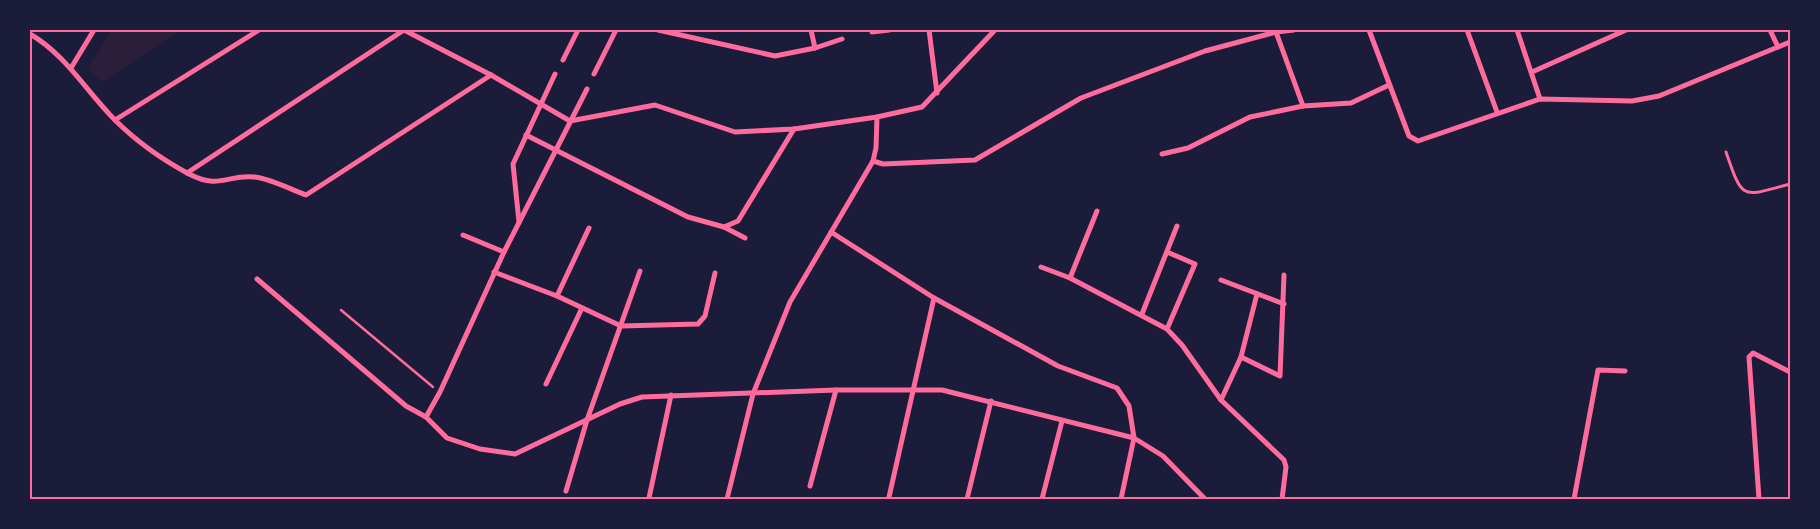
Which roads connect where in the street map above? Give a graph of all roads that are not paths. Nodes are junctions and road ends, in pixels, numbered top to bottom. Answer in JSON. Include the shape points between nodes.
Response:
{"nodes":[{"id":1,"x":94,"y":30,"type":"edge"},
{"id":2,"x":259,"y":30,"type":"edge"},
{"id":3,"x":404,"y":30,"type":"edge"},
{"id":4,"x":578,"y":30,"type":"edge"},
{"id":5,"x":616,"y":30,"type":"edge"},
{"id":6,"x":658,"y":30,"type":"edge"},
{"id":7,"x":811,"y":30,"type":"edge"},
{"id":8,"x":889,"y":30,"type":"edge"},
{"id":9,"x":929,"y":30,"type":"edge"},
{"id":10,"x":995,"y":30,"type":"edge"},
{"id":11,"x":1294,"y":30,"type":"edge"},
{"id":12,"x":1369,"y":30,"type":"edge"},
{"id":13,"x":1467,"y":30,"type":"edge"},
{"id":14,"x":1516,"y":30,"type":"edge"},
{"id":15,"x":1626,"y":30,"type":"edge"},
{"id":16,"x":1770,"y":30,"type":"edge"},
{"id":17,"x":872,"y":32,"type":"dead end"},
{"id":18,"x":1276,"y":32,"type":"junction"},
{"id":19,"x":30,"y":34,"type":"edge"},
{"id":20,"x":842,"y":39,"type":"dead end"},
{"id":21,"x":1790,"y":42,"type":"edge"},
{"id":22,"x":1778,"y":47,"type":"junction"},
{"id":23,"x":815,"y":48,"type":"junction"},
{"id":24,"x":563,"y":60,"type":"dead end"},
{"id":25,"x":71,"y":68,"type":"junction"},
{"id":26,"x":1532,"y":72,"type":"junction"},
{"id":27,"x":491,"y":74,"type":"junction"},
{"id":28,"x":555,"y":74,"type":"dead end"},
{"id":29,"x":594,"y":74,"type":"dead end"},
{"id":30,"x":1390,"y":85,"type":"junction"},
{"id":31,"x":587,"y":89,"type":"dead end"},
{"id":32,"x":938,"y":93,"type":"junction"},
{"id":33,"x":1540,"y":99,"type":"junction"},
{"id":34,"x":540,"y":103,"type":"junction"},
{"id":35,"x":1303,"y":106,"type":"junction"},
{"id":36,"x":1498,"y":112,"type":"junction"},
{"id":37,"x":877,"y":117,"type":"junction"},
{"id":38,"x":115,"y":120,"type":"junction"},
{"id":39,"x":570,"y":121,"type":"junction"},
{"id":40,"x":794,"y":129,"type":"junction"},
{"id":41,"x":526,"y":135,"type":"junction"},
{"id":42,"x":556,"y":151,"type":"junction"},
{"id":43,"x":1726,"y":152,"type":"dead end"},
{"id":44,"x":1162,"y":154,"type":"dead end"},
{"id":45,"x":873,"y":161,"type":"junction"},
{"id":46,"x":187,"y":173,"type":"junction"},
{"id":47,"x":1790,"y":184,"type":"edge"},
{"id":48,"x":1097,"y":211,"type":"dead end"},
{"id":49,"x":519,"y":222,"type":"junction"},
{"id":50,"x":1177,"y":226,"type":"dead end"},
{"id":51,"x":724,"y":227,"type":"junction"},
{"id":52,"x":589,"y":228,"type":"dead end"},
{"id":53,"x":831,"y":232,"type":"junction"},
{"id":54,"x":463,"y":235,"type":"dead end"},
{"id":55,"x":745,"y":238,"type":"dead end"},
{"id":56,"x":504,"y":252,"type":"junction"},
{"id":57,"x":1167,"y":252,"type":"junction"},
{"id":58,"x":1041,"y":267,"type":"dead end"},
{"id":59,"x":640,"y":271,"type":"dead end"},
{"id":60,"x":494,"y":272,"type":"junction"},
{"id":61,"x":715,"y":273,"type":"dead end"},
{"id":62,"x":1284,"y":275,"type":"dead end"},
{"id":63,"x":1070,"y":278,"type":"junction"},
{"id":64,"x":257,"y":279,"type":"dead end"},
{"id":65,"x":1221,"y":280,"type":"dead end"},
{"id":66,"x":1257,"y":294,"type":"junction"},
{"id":67,"x":557,"y":296,"type":"junction"},
{"id":68,"x":934,"y":298,"type":"junction"},
{"id":69,"x":1284,"y":304,"type":"junction"},
{"id":70,"x":582,"y":308,"type":"junction"},
{"id":71,"x":1142,"y":314,"type":"junction"},
{"id":72,"x":621,"y":326,"type":"junction"},
{"id":73,"x":1167,"y":329,"type":"junction"},
{"id":74,"x":1242,"y":357,"type":"junction"},
{"id":75,"x":1625,"y":372,"type":"dead end"},
{"id":76,"x":1790,"y":372,"type":"edge"},
{"id":77,"x":546,"y":384,"type":"dead end"},
{"id":78,"x":836,"y":390,"type":"junction"},
{"id":79,"x":915,"y":390,"type":"junction"},
{"id":80,"x":753,"y":394,"type":"junction"},
{"id":81,"x":671,"y":395,"type":"junction"},
{"id":82,"x":1221,"y":400,"type":"junction"},
{"id":83,"x":991,"y":401,"type":"junction"},
{"id":84,"x":426,"y":417,"type":"junction"},
{"id":85,"x":587,"y":420,"type":"junction"},
{"id":86,"x":1062,"y":421,"type":"junction"},
{"id":87,"x":1134,"y":438,"type":"junction"},
{"id":88,"x":810,"y":486,"type":"dead end"},
{"id":89,"x":566,"y":491,"type":"dead end"},
{"id":90,"x":889,"y":497,"type":"dead end"},
{"id":91,"x":649,"y":498,"type":"edge"},
{"id":92,"x":727,"y":499,"type":"edge"},
{"id":93,"x":967,"y":499,"type":"edge"},
{"id":94,"x":1042,"y":499,"type":"edge"},
{"id":95,"x":1121,"y":499,"type":"edge"},
{"id":96,"x":1205,"y":499,"type":"edge"},
{"id":97,"x":1282,"y":499,"type":"edge"},
{"id":98,"x":1574,"y":499,"type":"edge"},
{"id":99,"x":1758,"y":499,"type":"edge"}],
"edges":[{"from":1,"to":25,"type":"street"},
{"from":2,"to":38,"type":"street"},
{"from":3,"to":27,"type":"street"},
{"from":3,"to":46,"type":"street"},
{"from":4,"to":24,"type":"street"},
{"from":5,"to":29,"type":"street"},
{"from":6,"to":23,"type":"street","via":[[775,56]]},
{"from":7,"to":23,"type":"street"},
{"from":8,"to":17,"type":"street"},
{"from":9,"to":32,"type":"street"},
{"from":10,"to":32,"type":"street"},
{"from":11,"to":18,"type":"street"},
{"from":12,"to":30,"type":"street"},
{"from":13,"to":36,"type":"street"},
{"from":14,"to":26,"type":"street"},
{"from":15,"to":26,"type":"street"},
{"from":16,"to":22,"type":"street"},
{"from":18,"to":35,"type":"street"},
{"from":18,"to":45,"type":"street","via":[[1205,52],[1081,98],[975,160],[883,164]]},
{"from":19,"to":25,"type":"street"},
{"from":20,"to":23,"type":"street"},
{"from":21,"to":22,"type":"street"},
{"from":22,"to":33,"type":"street","via":[[1645,100]]},
{"from":25,"to":38,"type":"street"},
{"from":26,"to":33,"type":"street"},
{"from":27,"to":34,"type":"street"},
{"from":27,"to":46,"type":"street","via":[[306,195],[255,177],[208,183]]},
{"from":28,"to":34,"type":"street"},
{"from":30,"to":35,"type":"street","via":[[1351,103]]},
{"from":30,"to":36,"type":"street","via":[[1413,140],[1424,140]]},
{"from":31,"to":39,"type":"street"},
{"from":32,"to":37,"type":"street","via":[[922,107]]},
{"from":33,"to":36,"type":"street"},
{"from":34,"to":39,"type":"street"},
{"from":34,"to":41,"type":"street"},
{"from":35,"to":44,"type":"street","via":[[1250,116],[1188,148]]},
{"from":37,"to":40,"type":"street"},
{"from":37,"to":45,"type":"street"},
{"from":38,"to":46,"type":"street"},
{"from":39,"to":40,"type":"street","via":[[655,105],[735,132]]},
{"from":39,"to":42,"type":"street"},
{"from":40,"to":51,"type":"street","via":[[738,221]]},
{"from":41,"to":42,"type":"street"},
{"from":41,"to":49,"type":"street","via":[[513,164]]},
{"from":42,"to":49,"type":"street"},
{"from":42,"to":51,"type":"street","via":[[688,217]]},
{"from":43,"to":47,"type":"lane","via":[[1738,186],[1745,192]]},
{"from":45,"to":53,"type":"street"},
{"from":48,"to":63,"type":"street"},
{"from":49,"to":56,"type":"street"},
{"from":50,"to":57,"type":"street"},
{"from":51,"to":55,"type":"street"},
{"from":52,"to":67,"type":"street"},
{"from":53,"to":68,"type":"street"},
{"from":53,"to":80,"type":"street","via":[[790,302]]},
{"from":54,"to":56,"type":"street"},
{"from":56,"to":60,"type":"street"},
{"from":57,"to":71,"type":"street"},
{"from":57,"to":73,"type":"street","via":[[1195,264]]},
{"from":58,"to":63,"type":"street"},
{"from":59,"to":72,"type":"street"},
{"from":60,"to":67,"type":"street"},
{"from":60,"to":84,"type":"street"},
{"from":61,"to":72,"type":"street","via":[[705,316],[698,324]]},
{"from":62,"to":69,"type":"street"},
{"from":63,"to":71,"type":"street"},
{"from":64,"to":84,"type":"street","via":[[406,406]]},
{"from":65,"to":66,"type":"street"},
{"from":66,"to":69,"type":"street"},
{"from":66,"to":74,"type":"street"},
{"from":67,"to":70,"type":"street"},
{"from":68,"to":79,"type":"street"},
{"from":68,"to":87,"type":"street","via":[[1058,366],[1117,388],[1129,406]]},
{"from":69,"to":74,"type":"street","via":[[1280,376]]},
{"from":70,"to":72,"type":"street"},
{"from":70,"to":77,"type":"street"},
{"from":71,"to":73,"type":"street"},
{"from":72,"to":85,"type":"street"},
{"from":73,"to":82,"type":"street"},
{"from":74,"to":82,"type":"street"},
{"from":75,"to":98,"type":"street","via":[[1598,370]]},
{"from":76,"to":99,"type":"street","via":[[1753,353],[1749,357]]},
{"from":78,"to":79,"type":"street"},
{"from":78,"to":80,"type":"street"},
{"from":78,"to":88,"type":"street"},
{"from":79,"to":83,"type":"street","via":[[942,390]]},
{"from":79,"to":90,"type":"street"},
{"from":80,"to":81,"type":"street"},
{"from":80,"to":92,"type":"street"},
{"from":81,"to":85,"type":"street","via":[[642,397]]},
{"from":81,"to":91,"type":"street"},
{"from":82,"to":97,"type":"street","via":[[1284,460]]},
{"from":83,"to":86,"type":"street"},
{"from":83,"to":93,"type":"street"},
{"from":84,"to":85,"type":"street","via":[[447,438],[480,449],[515,454]]},
{"from":85,"to":89,"type":"street"},
{"from":86,"to":87,"type":"street"},
{"from":86,"to":94,"type":"street"},
{"from":87,"to":95,"type":"street"},
{"from":87,"to":96,"type":"street","via":[[1164,456]]}]}
